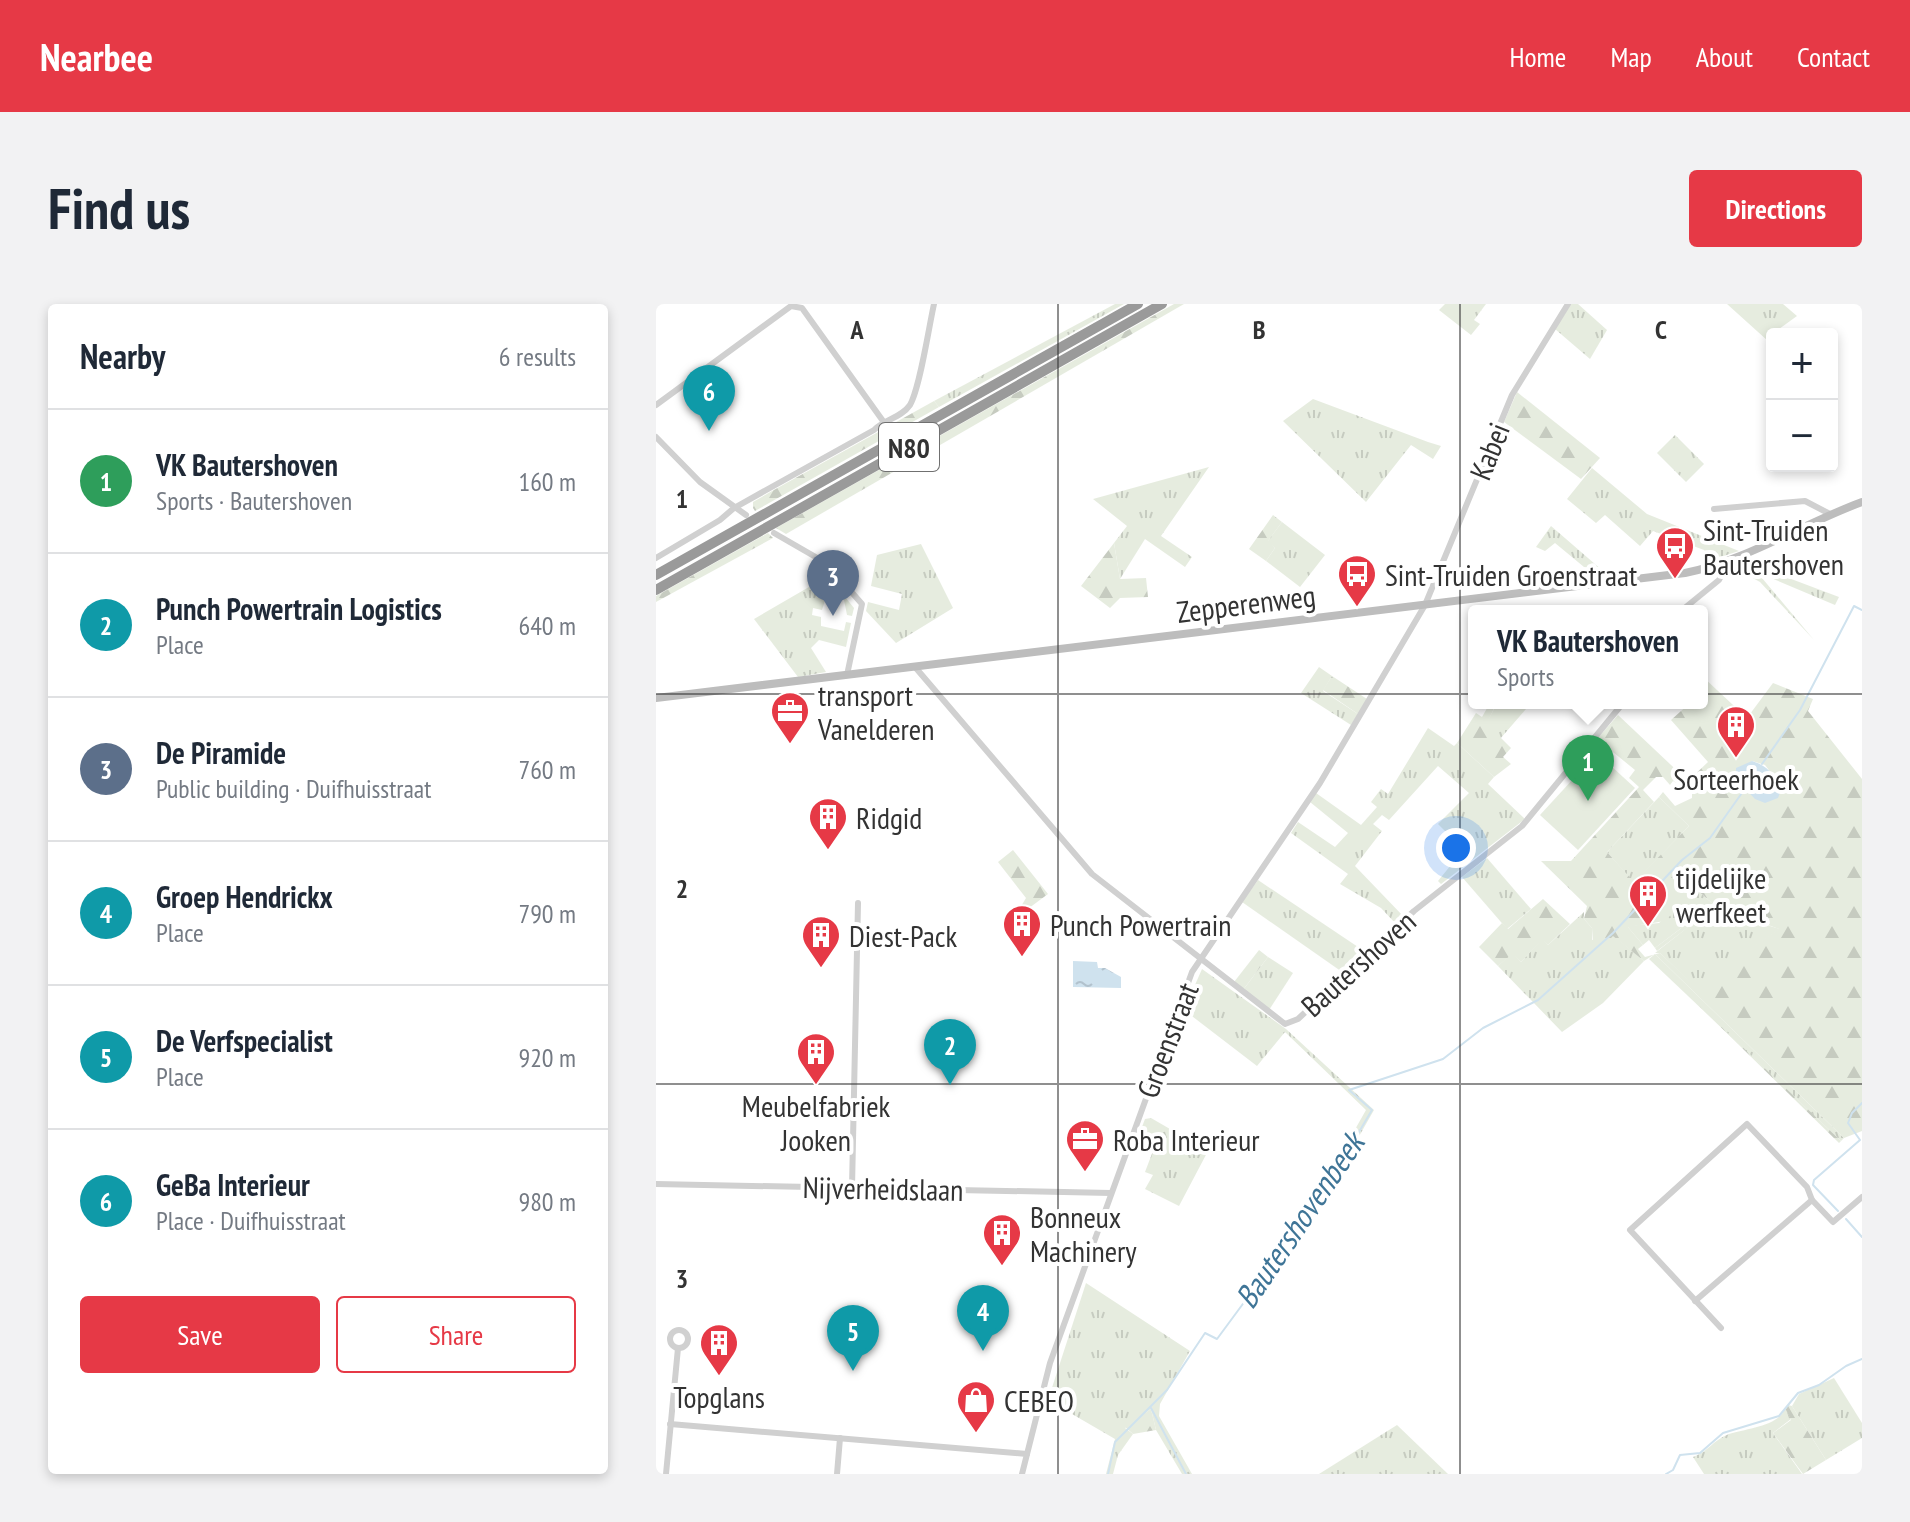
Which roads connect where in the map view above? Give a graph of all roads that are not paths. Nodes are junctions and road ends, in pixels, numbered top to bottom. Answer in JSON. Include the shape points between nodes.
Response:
{"nodes":[{"id":1,"x":934,"y":304,"type":"edge"},
{"id":2,"x":1138,"y":304,"type":"edge"},
{"id":3,"x":1162,"y":304,"type":"edge"},
{"id":4,"x":1568,"y":304,"type":"edge"},
{"id":5,"x":656,"y":405,"type":"edge"},
{"id":6,"x":883,"y":421,"type":"junction"},
{"id":7,"x":656,"y":437,"type":"edge"},
{"id":8,"x":1862,"y":502,"type":"edge"},
{"id":9,"x":734,"y":508,"type":"junction"},
{"id":10,"x":1714,"y":509,"type":"dead end"},
{"id":11,"x":1830,"y":514,"type":"junction"},
{"id":12,"x":746,"y":515,"type":"dead end"},
{"id":13,"x":774,"y":533,"type":"dead end"},
{"id":14,"x":656,"y":558,"type":"edge"},
{"id":15,"x":1728,"y":562,"type":"junction"},
{"id":16,"x":656,"y":575,"type":"edge"},
{"id":17,"x":656,"y":590,"type":"edge"},
{"id":18,"x":1425,"y":605,"type":"junction"},
{"id":19,"x":1688,"y":605,"type":"edge"},
{"id":20,"x":915,"y":667,"type":"junction"},
{"id":21,"x":847,"y":675,"type":"junction"},
{"id":22,"x":656,"y":698,"type":"edge"},
{"id":23,"x":1618,"y":709,"type":"edge"},
{"id":24,"x":858,"y":903,"type":"dead end"},
{"id":25,"x":1200,"y":960,"type":"junction"},
{"id":26,"x":656,"y":1184,"type":"edge"},
{"id":27,"x":852,"y":1188,"type":"junction"},
{"id":28,"x":1111,"y":1193,"type":"junction"},
{"id":29,"x":1862,"y":1197,"type":"edge"},
{"id":30,"x":1812,"y":1200,"type":"junction"},
{"id":31,"x":1695,"y":1301,"type":"junction"},
{"id":32,"x":1721,"y":1328,"type":"dead end"},
{"id":33,"x":678,"y":1348,"type":"dead end"},
{"id":34,"x":670,"y":1424,"type":"junction"},
{"id":35,"x":840,"y":1438,"type":"junction"},
{"id":36,"x":1027,"y":1454,"type":"junction"},
{"id":37,"x":666,"y":1474,"type":"edge"},
{"id":38,"x":837,"y":1474,"type":"edge"},
{"id":39,"x":1022,"y":1474,"type":"edge"}],
"edges":[{"from":1,"to":6,"type":"street","via":[[911,403],[897,417]]},
{"from":2,"to":16,"type":"highway","number":"N80"},
{"from":3,"to":17,"type":"highway","number":"N80"},
{"from":4,"to":18,"type":"street","name":"Kabei","via":[[1512,395]]},
{"from":5,"to":6,"type":"street","via":[[791,306],[802,308]]},
{"from":6,"to":9,"type":"street"},
{"from":7,"to":9,"type":"street"},
{"from":8,"to":11,"type":"street","name":"Zepperenweg"},
{"from":9,"to":12,"type":"street"},
{"from":9,"to":14,"type":"street"},
{"from":10,"to":11,"type":"street","via":[[1805,501]]},
{"from":11,"to":15,"type":"street","name":"Zepperenweg"},
{"from":13,"to":21,"type":"street","via":[[826,563],[862,604]]},
{"from":15,"to":18,"type":"street","name":"Zepperenweg","via":[[1658,577]]},
{"from":15,"to":19,"type":"street","via":[[1719,580]]},
{"from":18,"to":20,"type":"street","name":"Zepperenweg"},
{"from":18,"to":25,"type":"street","name":"Groenstraat","via":[[1320,783]]},
{"from":20,"to":21,"type":"street","name":"Zepperenweg"},
{"from":20,"to":25,"type":"street","name":"Bautershoven","via":[[1092,874]]},
{"from":21,"to":22,"type":"street","name":"Zepperenweg"},
{"from":23,"to":25,"type":"street","name":"Bautershoven","via":[[1522,826],[1414,911],[1293,1023],[1280,1022]]},
{"from":24,"to":27,"type":"street"},
{"from":25,"to":28,"type":"street","name":"Groenstraat"},
{"from":26,"to":27,"type":"street","name":"Nijverheidslaan"},
{"from":27,"to":28,"type":"street","name":"Nijverheidslaan"},
{"from":28,"to":36,"type":"street","name":"Groenstraat","via":[[1050,1363]]},
{"from":29,"to":30,"type":"street","via":[[1833,1222]]},
{"from":30,"to":31,"type":"street"},
{"from":30,"to":31,"type":"street","via":[[1807,1187],[1747,1124],[1630,1230]]},
{"from":31,"to":32,"type":"street"},
{"from":33,"to":34,"type":"street"},
{"from":34,"to":35,"type":"street"},
{"from":34,"to":37,"type":"street"},
{"from":35,"to":36,"type":"street"},
{"from":35,"to":38,"type":"street"},
{"from":36,"to":39,"type":"street","name":"Groenstraat"}]}
